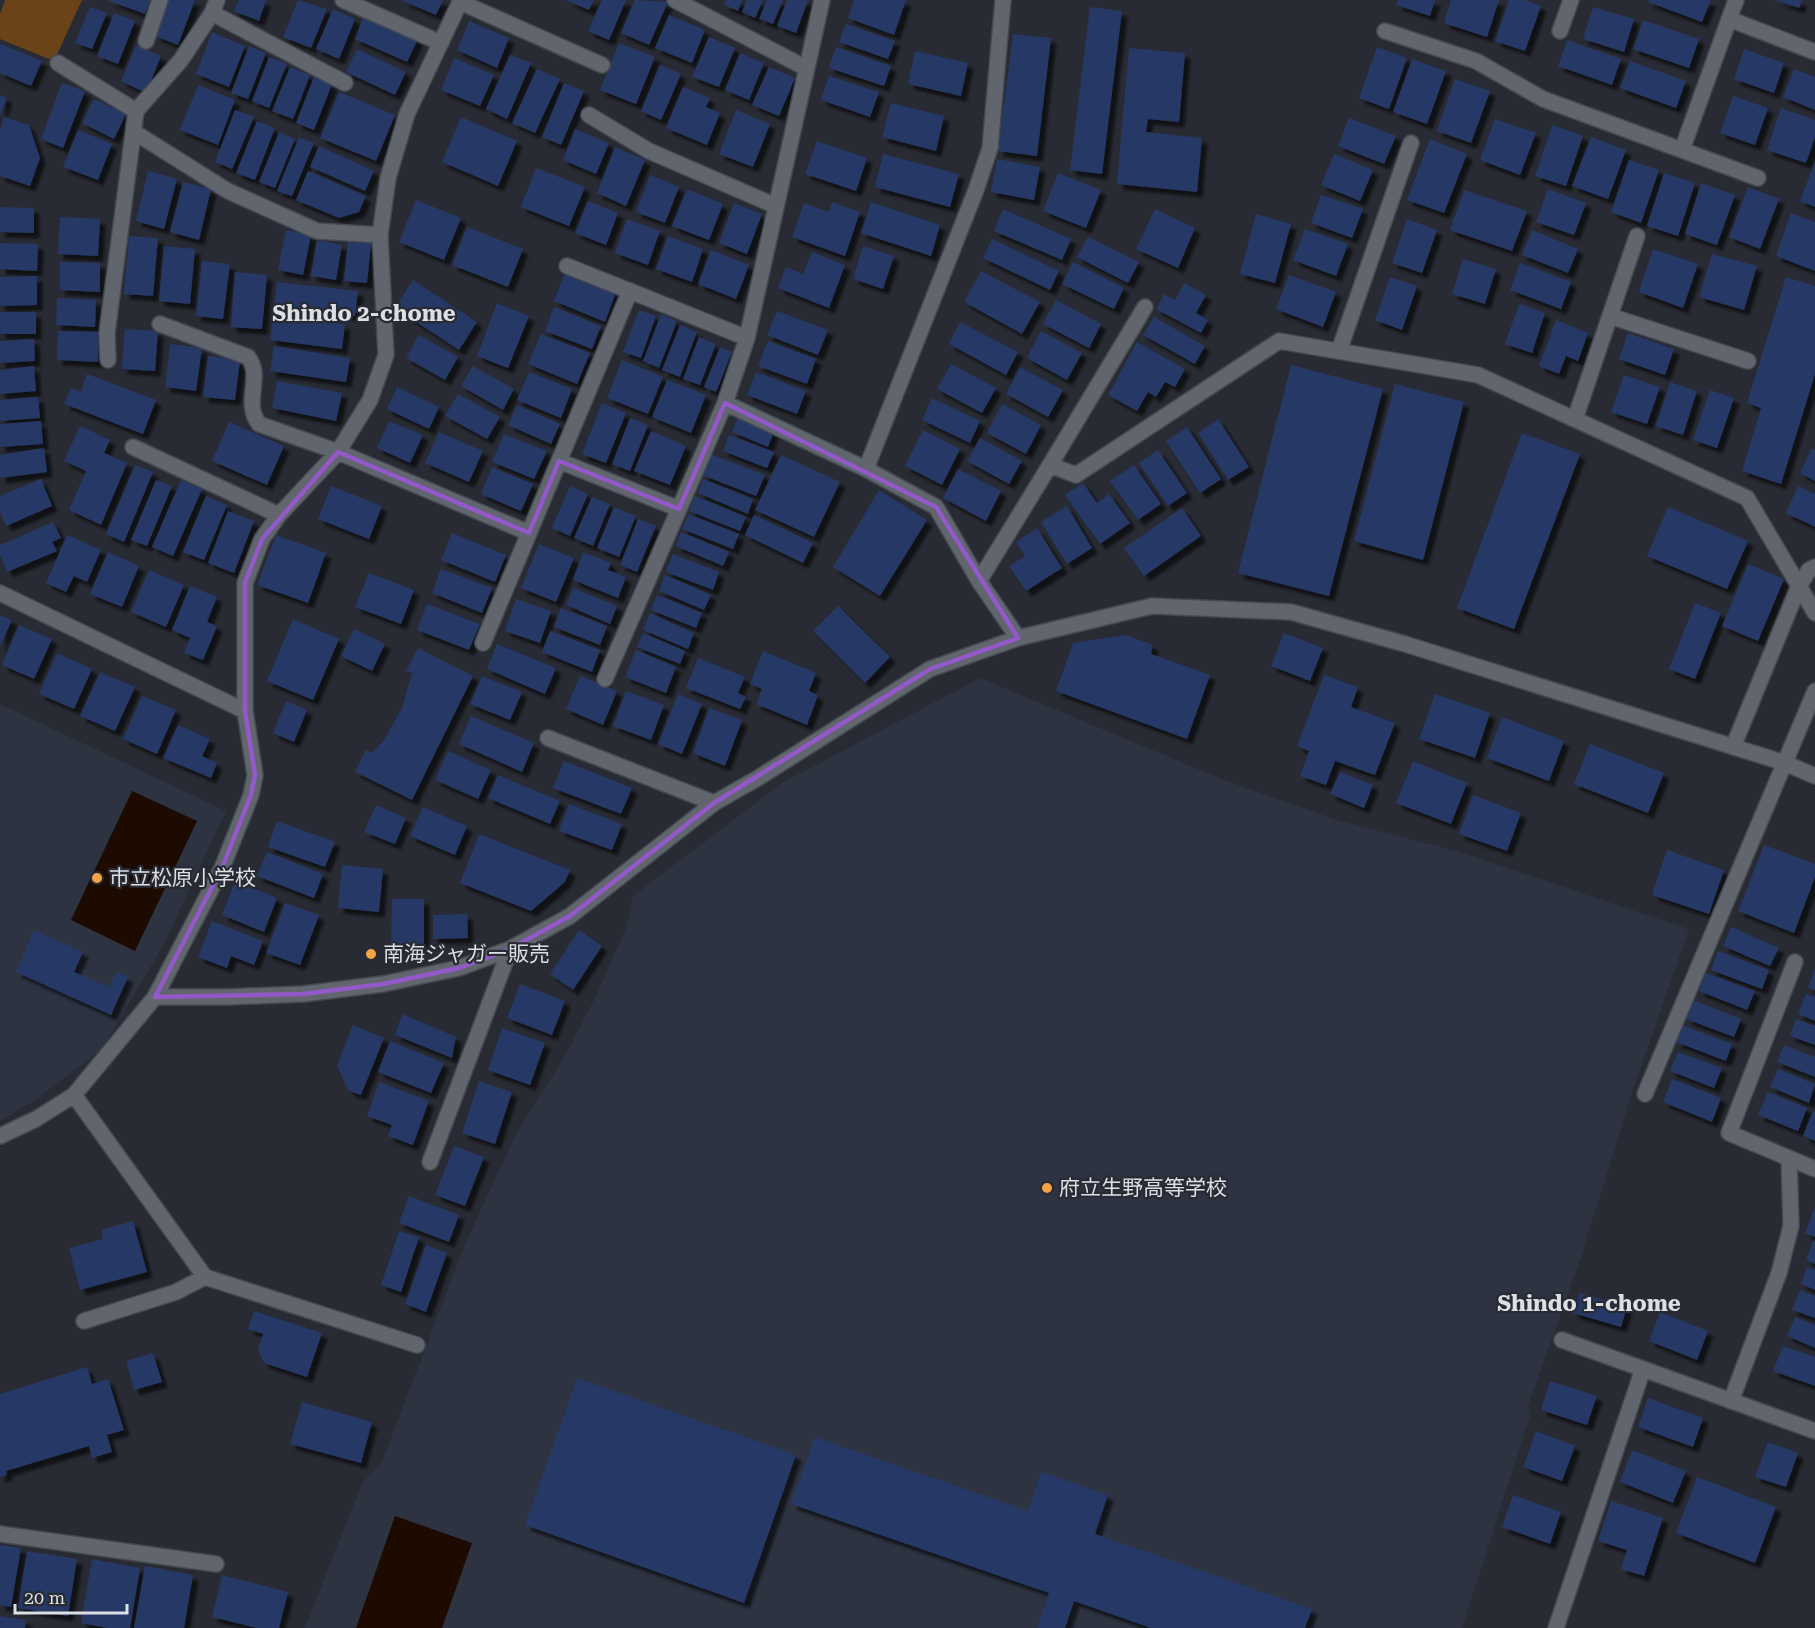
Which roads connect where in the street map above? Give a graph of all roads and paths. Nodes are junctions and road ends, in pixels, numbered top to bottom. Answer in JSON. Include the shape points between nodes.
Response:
{"nodes":[{"id":1,"x":160,"y":0,"type":"edge"},
{"id":2,"x":343,"y":0,"type":"edge"},
{"id":3,"x":675,"y":0,"type":"edge"},
{"id":4,"x":822,"y":0,"type":"edge"},
{"id":5,"x":1003,"y":0,"type":"edge"},
{"id":6,"x":1571,"y":0,"type":"edge"},
{"id":7,"x":1736,"y":0,"type":"edge"},
{"id":8,"x":461,"y":1,"type":"edge"},
{"id":9,"x":214,"y":7,"type":"edge"},
{"id":10,"x":1729,"y":19,"type":"junction"},
{"id":11,"x":1385,"y":31,"type":"dead end"},
{"id":12,"x":1560,"y":31,"type":"dead end"},
{"id":13,"x":147,"y":41,"type":"dead end"},
{"id":14,"x":441,"y":43,"type":"junction"},
{"id":15,"x":1815,"y":52,"type":"edge"},
{"id":16,"x":58,"y":63,"type":"dead end"},
{"id":17,"x":602,"y":65,"type":"dead end"},
{"id":18,"x":806,"y":68,"type":"junction"},
{"id":19,"x":345,"y":83,"type":"dead end"},
{"id":20,"x":136,"y":111,"type":"junction"},
{"id":21,"x":589,"y":115,"type":"dead end"},
{"id":22,"x":134,"y":132,"type":"junction"},
{"id":23,"x":1412,"y":143,"type":"dead end"},
{"id":24,"x":1682,"y":150,"type":"junction"},
{"id":25,"x":1758,"y":178,"type":"dead end"},
{"id":26,"x":776,"y":206,"type":"junction"},
{"id":27,"x":381,"y":236,"type":"junction"},
{"id":28,"x":1637,"y":236,"type":"dead end"},
{"id":29,"x":567,"y":266,"type":"dead end"},
{"id":30,"x":630,"y":291,"type":"junction"},
{"id":31,"x":1145,"y":307,"type":"dead end"},
{"id":32,"x":1610,"y":316,"type":"junction"},
{"id":33,"x":160,"y":324,"type":"dead end"},
{"id":34,"x":747,"y":338,"type":"junction"},
{"id":35,"x":1339,"y":351,"type":"junction"},
{"id":36,"x":108,"y":360,"type":"dead end"},
{"id":37,"x":1748,"y":361,"type":"dead end"},
{"id":38,"x":725,"y":403,"type":"junction"},
{"id":39,"x":1575,"y":420,"type":"junction"},
{"id":40,"x":133,"y":447,"type":"dead end"},
{"id":41,"x":338,"y":452,"type":"junction"},
{"id":42,"x":559,"y":461,"type":"junction"},
{"id":43,"x":1050,"y":465,"type":"junction"},
{"id":44,"x":866,"y":469,"type":"junction"},
{"id":45,"x":679,"y":509,"type":"junction"},
{"id":46,"x":279,"y":515,"type":"junction"},
{"id":47,"x":529,"y":533,"type":"junction"},
{"id":48,"x":1815,"y":567,"type":"edge"},
{"id":49,"x":979,"y":581,"type":"junction"},
{"id":50,"x":1799,"y":586,"type":"junction"},
{"id":51,"x":0,"y":593,"type":"edge"},
{"id":52,"x":1815,"y":613,"type":"edge"},
{"id":53,"x":1018,"y":638,"type":"junction"},
{"id":54,"x":483,"y":643,"type":"dead end"},
{"id":55,"x":605,"y":679,"type":"dead end"},
{"id":56,"x":1815,"y":691,"type":"edge"},
{"id":57,"x":245,"y":711,"type":"junction"},
{"id":58,"x":548,"y":738,"type":"dead end"},
{"id":59,"x":1733,"y":747,"type":"junction"},
{"id":60,"x":1785,"y":763,"type":"junction"},
{"id":61,"x":1815,"y":776,"type":"edge"},
{"id":62,"x":714,"y":803,"type":"junction"},
{"id":63,"x":510,"y":949,"type":"junction"},
{"id":64,"x":1795,"y":962,"type":"dead end"},
{"id":65,"x":155,"y":997,"type":"junction"},
{"id":66,"x":1645,"y":1094,"type":"dead end"},
{"id":67,"x":74,"y":1095,"type":"junction"},
{"id":68,"x":0,"y":1136,"type":"edge"},
{"id":69,"x":1789,"y":1158,"type":"junction"},
{"id":70,"x":430,"y":1162,"type":"dead end"},
{"id":71,"x":1815,"y":1169,"type":"edge"},
{"id":72,"x":206,"y":1277,"type":"junction"},
{"id":73,"x":84,"y":1321,"type":"dead end"},
{"id":74,"x":1562,"y":1340,"type":"dead end"},
{"id":75,"x":417,"y":1345,"type":"dead end"},
{"id":76,"x":1643,"y":1369,"type":"junction"},
{"id":77,"x":1731,"y":1401,"type":"junction"},
{"id":78,"x":1815,"y":1431,"type":"edge"},
{"id":79,"x":0,"y":1534,"type":"edge"},
{"id":80,"x":216,"y":1564,"type":"dead end"},
{"id":81,"x":1556,"y":1628,"type":"edge"}],
"edges":[{"from":1,"to":13,"type":"street"},
{"from":2,"to":14,"type":"street"},
{"from":3,"to":18,"type":"street"},
{"from":4,"to":18,"type":"street"},
{"from":5,"to":44,"type":"street","via":[[990,148]]},
{"from":6,"to":12,"type":"street"},
{"from":7,"to":10,"type":"street"},
{"from":8,"to":14,"type":"street"},
{"from":8,"to":17,"type":"street"},
{"from":9,"to":19,"type":"street"},
{"from":9,"to":20,"type":"street","via":[[181,60]]},
{"from":10,"to":15,"type":"street"},
{"from":10,"to":24,"type":"street"},
{"from":11,"to":24,"type":"street","via":[[1476,61],[1543,99]]},
{"from":14,"to":27,"type":"street","via":[[407,114],[388,178]]},
{"from":16,"to":20,"type":"street"},
{"from":18,"to":26,"type":"street"},
{"from":20,"to":22,"type":"street"},
{"from":21,"to":26,"type":"street","via":[[649,151]]},
{"from":22,"to":27,"type":"street","via":[[228,191],[317,231]]},
{"from":22,"to":36,"type":"street","via":[[107,333]]},
{"from":23,"to":35,"type":"street"},
{"from":24,"to":25,"type":"street"},
{"from":26,"to":34,"type":"street"},
{"from":27,"to":41,"type":"street","via":[[386,355],[370,400]]},
{"from":28,"to":32,"type":"street"},
{"from":29,"to":30,"type":"street"},
{"from":30,"to":34,"type":"street"},
{"from":30,"to":42,"type":"street"},
{"from":31,"to":43,"type":"street"},
{"from":32,"to":37,"type":"street"},
{"from":32,"to":39,"type":"street"},
{"from":33,"to":41,"type":"street","via":[[248,357],[255,370],[251,407],[259,424]]},
{"from":34,"to":38,"type":"street"},
{"from":35,"to":39,"type":"street","via":[[1478,375]]},
{"from":35,"to":43,"type":"street","via":[[1279,341],[1076,475]]},
{"from":38,"to":44,"type":"street"},
{"from":38,"to":45,"type":"street"},
{"from":39,"to":50,"type":"street","via":[[1747,498]]},
{"from":40,"to":46,"type":"street"},
{"from":41,"to":46,"type":"street"},
{"from":41,"to":47,"type":"street"},
{"from":42,"to":45,"type":"street"},
{"from":42,"to":47,"type":"street"},
{"from":43,"to":49,"type":"street"},
{"from":44,"to":49,"type":"street","via":[[936,507]]},
{"from":45,"to":55,"type":"street"},
{"from":46,"to":57,"type":"street","via":[[262,539],[245,583]]},
{"from":47,"to":54,"type":"street"},
{"from":48,"to":50,"type":"street"},
{"from":49,"to":53,"type":"street"},
{"from":50,"to":52,"type":"street"},
{"from":50,"to":59,"type":"street"},
{"from":51,"to":57,"type":"street"},
{"from":53,"to":59,"type":"street","via":[[1152,606],[1291,612]]},
{"from":53,"to":62,"type":"street","via":[[930,669]]},
{"from":56,"to":60,"type":"street"},
{"from":57,"to":65,"type":"street","via":[[255,775],[251,795],[222,868]]},
{"from":58,"to":62,"type":"street"},
{"from":59,"to":60,"type":"street"},
{"from":60,"to":61,"type":"street"},
{"from":60,"to":66,"type":"street"},
{"from":62,"to":63,"type":"street","via":[[570,916]]},
{"from":63,"to":65,"type":"street","via":[[459,968],[383,984],[303,994]]},
{"from":63,"to":70,"type":"street"},
{"from":64,"to":69,"type":"street","via":[[1730,1133]]},
{"from":65,"to":67,"type":"street"},
{"from":67,"to":68,"type":"street"},
{"from":67,"to":72,"type":"street"},
{"from":69,"to":71,"type":"street"},
{"from":69,"to":77,"type":"street","via":[[1789,1235],[1779,1273]]},
{"from":72,"to":73,"type":"street","via":[[176,1292]]},
{"from":72,"to":75,"type":"street"},
{"from":74,"to":76,"type":"street"},
{"from":76,"to":77,"type":"street"},
{"from":76,"to":81,"type":"street"},
{"from":77,"to":78,"type":"street"},
{"from":79,"to":80,"type":"street"}]}
